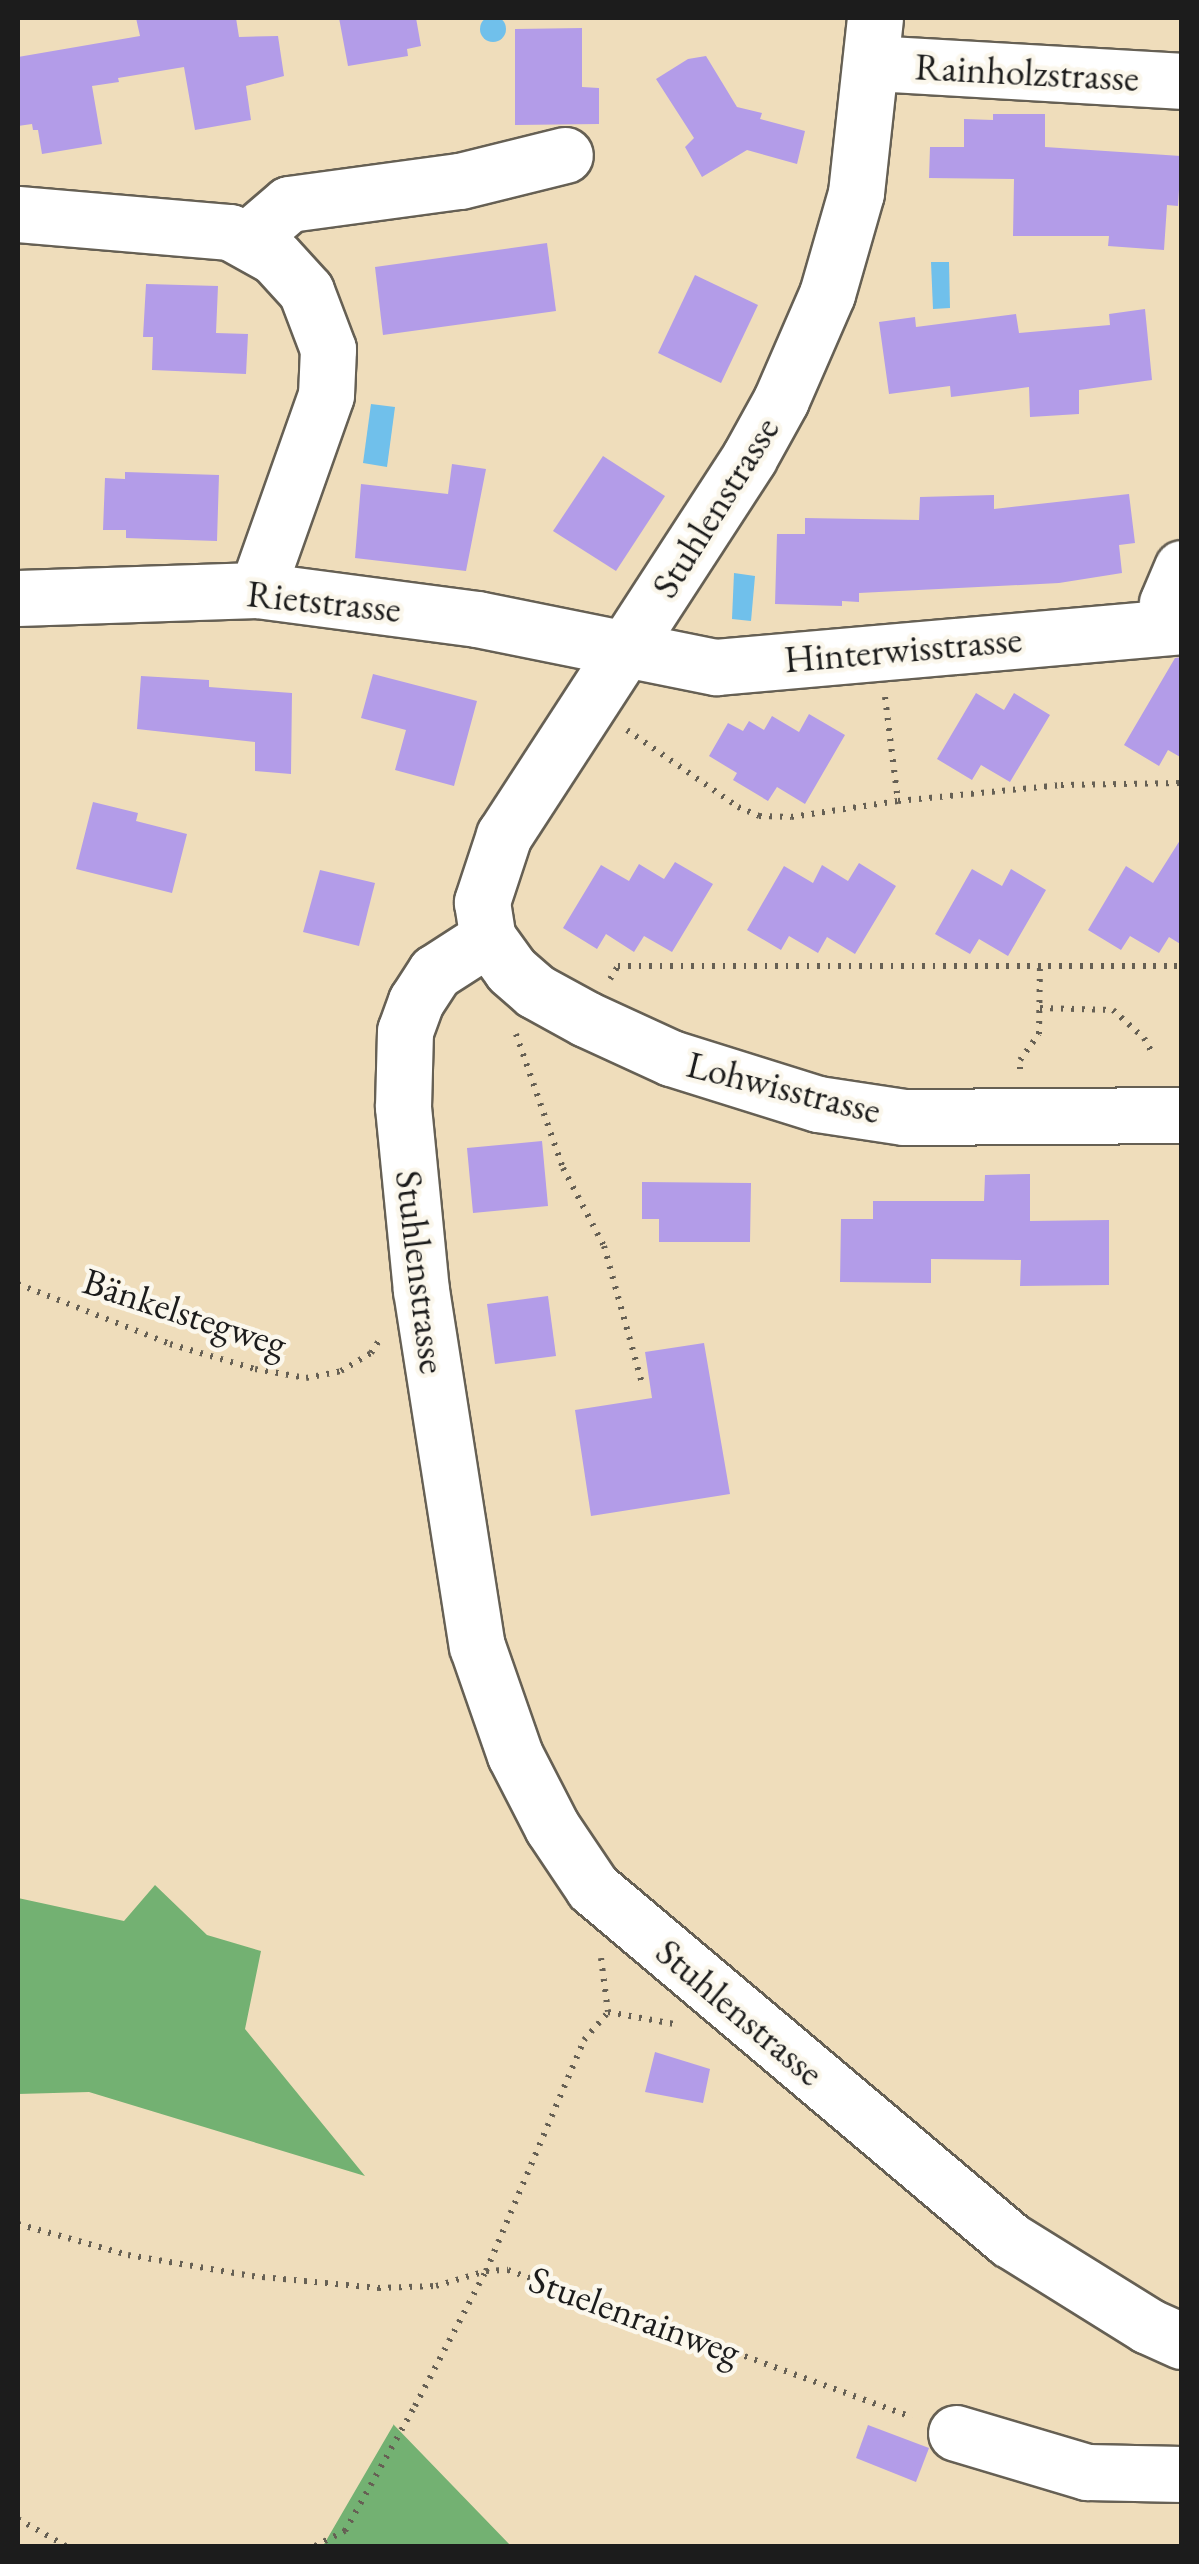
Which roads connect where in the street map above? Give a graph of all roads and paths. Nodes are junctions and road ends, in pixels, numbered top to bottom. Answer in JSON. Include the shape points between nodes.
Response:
{"nodes":[{"id":1,"x":874,"y":40,"type":"edge"},
{"id":2,"x":1182,"y":80,"type":"edge"},
{"id":3,"x":564,"y":154,"type":"dead end"},
{"id":4,"x":18,"y":214,"type":"edge"},
{"id":5,"x":247,"y":240,"type":"junction"},
{"id":6,"x":1182,"y":568,"type":"edge"},
{"id":7,"x":257,"y":590,"type":"junction"},
{"id":8,"x":18,"y":598,"type":"edge"},
{"id":9,"x":1175,"y":626,"type":"edge"},
{"id":10,"x":627,"y":647,"type":"junction"},
{"id":11,"x":879,"y":650,"type":"junction"},
{"id":12,"x":623,"y":727,"type":"dead end"},
{"id":13,"x":1182,"y":783,"type":"edge"},
{"id":14,"x":898,"y":801,"type":"junction"},
{"id":15,"x":499,"y":954,"type":"junction"},
{"id":16,"x":1040,"y":966,"type":"junction"},
{"id":17,"x":1182,"y":966,"type":"edge"},
{"id":18,"x":1040,"y":1008,"type":"junction"},
{"id":19,"x":586,"y":1019,"type":"junction"},
{"id":20,"x":1154,"y":1054,"type":"dead end"},
{"id":21,"x":1020,"y":1071,"type":"dead end"},
{"id":22,"x":1182,"y":1115,"type":"edge"},
{"id":23,"x":18,"y":1284,"type":"edge"},
{"id":24,"x":420,"y":1290,"type":"junction"},
{"id":25,"x":643,"y":1387,"type":"dead end"},
{"id":26,"x":608,"y":2012,"type":"dead end"},
{"id":27,"x":18,"y":2224,"type":"edge"},
{"id":28,"x":486,"y":2270,"type":"junction"},
{"id":29,"x":1182,"y":2341,"type":"edge"},
{"id":30,"x":956,"y":2433,"type":"joint"},
{"id":31,"x":1182,"y":2474,"type":"edge"},
{"id":32,"x":18,"y":2519,"type":"edge"},
{"id":33,"x":66,"y":2546,"type":"edge"},
{"id":34,"x":314,"y":2546,"type":"edge"}],
"edges":[{"from":1,"to":2,"type":"street","name":"Rainholzstrasse"},
{"from":1,"to":10,"type":"street","name":"Stuhlenstrasse","via":[[856,193],[827,294],[782,400]]},
{"from":3,"to":5,"type":"street","via":[[460,181],[289,204]]},
{"from":4,"to":5,"type":"street","via":[[206,228]]},
{"from":5,"to":7,"type":"street","via":[[275,257],[306,291],[324,330],[330,370],[322,419]]},
{"from":6,"to":9,"type":"street","via":[[1167,603]]},
{"from":7,"to":8,"type":"street","name":"Rietstrasse"},
{"from":7,"to":10,"type":"street","name":"Rietstrasse"},
{"from":9,"to":11,"type":"street","name":"Hinterwisstrasse"},
{"from":10,"to":11,"type":"street","name":"Hinterwisstrasse","via":[[716,667]]},
{"from":10,"to":15,"type":"street","name":"Stuhlenstrasse","via":[[504,835],[482,902]]},
{"from":11,"to":14,"type":"path"},
{"from":12,"to":14,"type":"path","via":[[759,816]]},
{"from":13,"to":14,"type":"path","via":[[1061,784]]},
{"from":15,"to":19,"type":"street","name":"Lohwisstrasse"},
{"from":15,"to":24,"type":"street","name":"Stuhlenstrasse","via":[[435,972],[405,1031],[403,1106]]},
{"from":15,"to":25,"type":"path","via":[[503,997],[563,1168],[604,1246]]},
{"from":16,"to":17,"type":"path"},
{"from":16,"to":18,"type":"path"},
{"from":16,"to":19,"type":"path","via":[[618,966]]},
{"from":18,"to":20,"type":"path","via":[[1113,1010]]},
{"from":18,"to":21,"type":"path","via":[[1039,1034],[1020,1060]]},
{"from":19,"to":22,"type":"street","name":"Lohwisstrasse","via":[[718,1076],[818,1104],[904,1117]]},
{"from":23,"to":24,"type":"path","name":"Bänkelstegweg","via":[[170,1344],[306,1378],[341,1371],[371,1353]]},
{"from":24,"to":29,"type":"street","name":"Stuhlenstrasse","via":[[477,1646],[515,1755],[592,1888],[1010,2240]]},
{"from":26,"to":28,"type":"path","via":[[584,2040]]},
{"from":27,"to":28,"type":"path","name":"Stuelenrainweg","via":[[128,2256],[252,2276],[378,2288],[436,2286]]},
{"from":28,"to":30,"type":"path","name":"Stuelenrainweg","via":[[539,2279]]},
{"from":28,"to":34,"type":"path","via":[[345,2531]]},
{"from":30,"to":31,"type":"street","via":[[1087,2472]]},
{"from":32,"to":33,"type":"path"}]}
